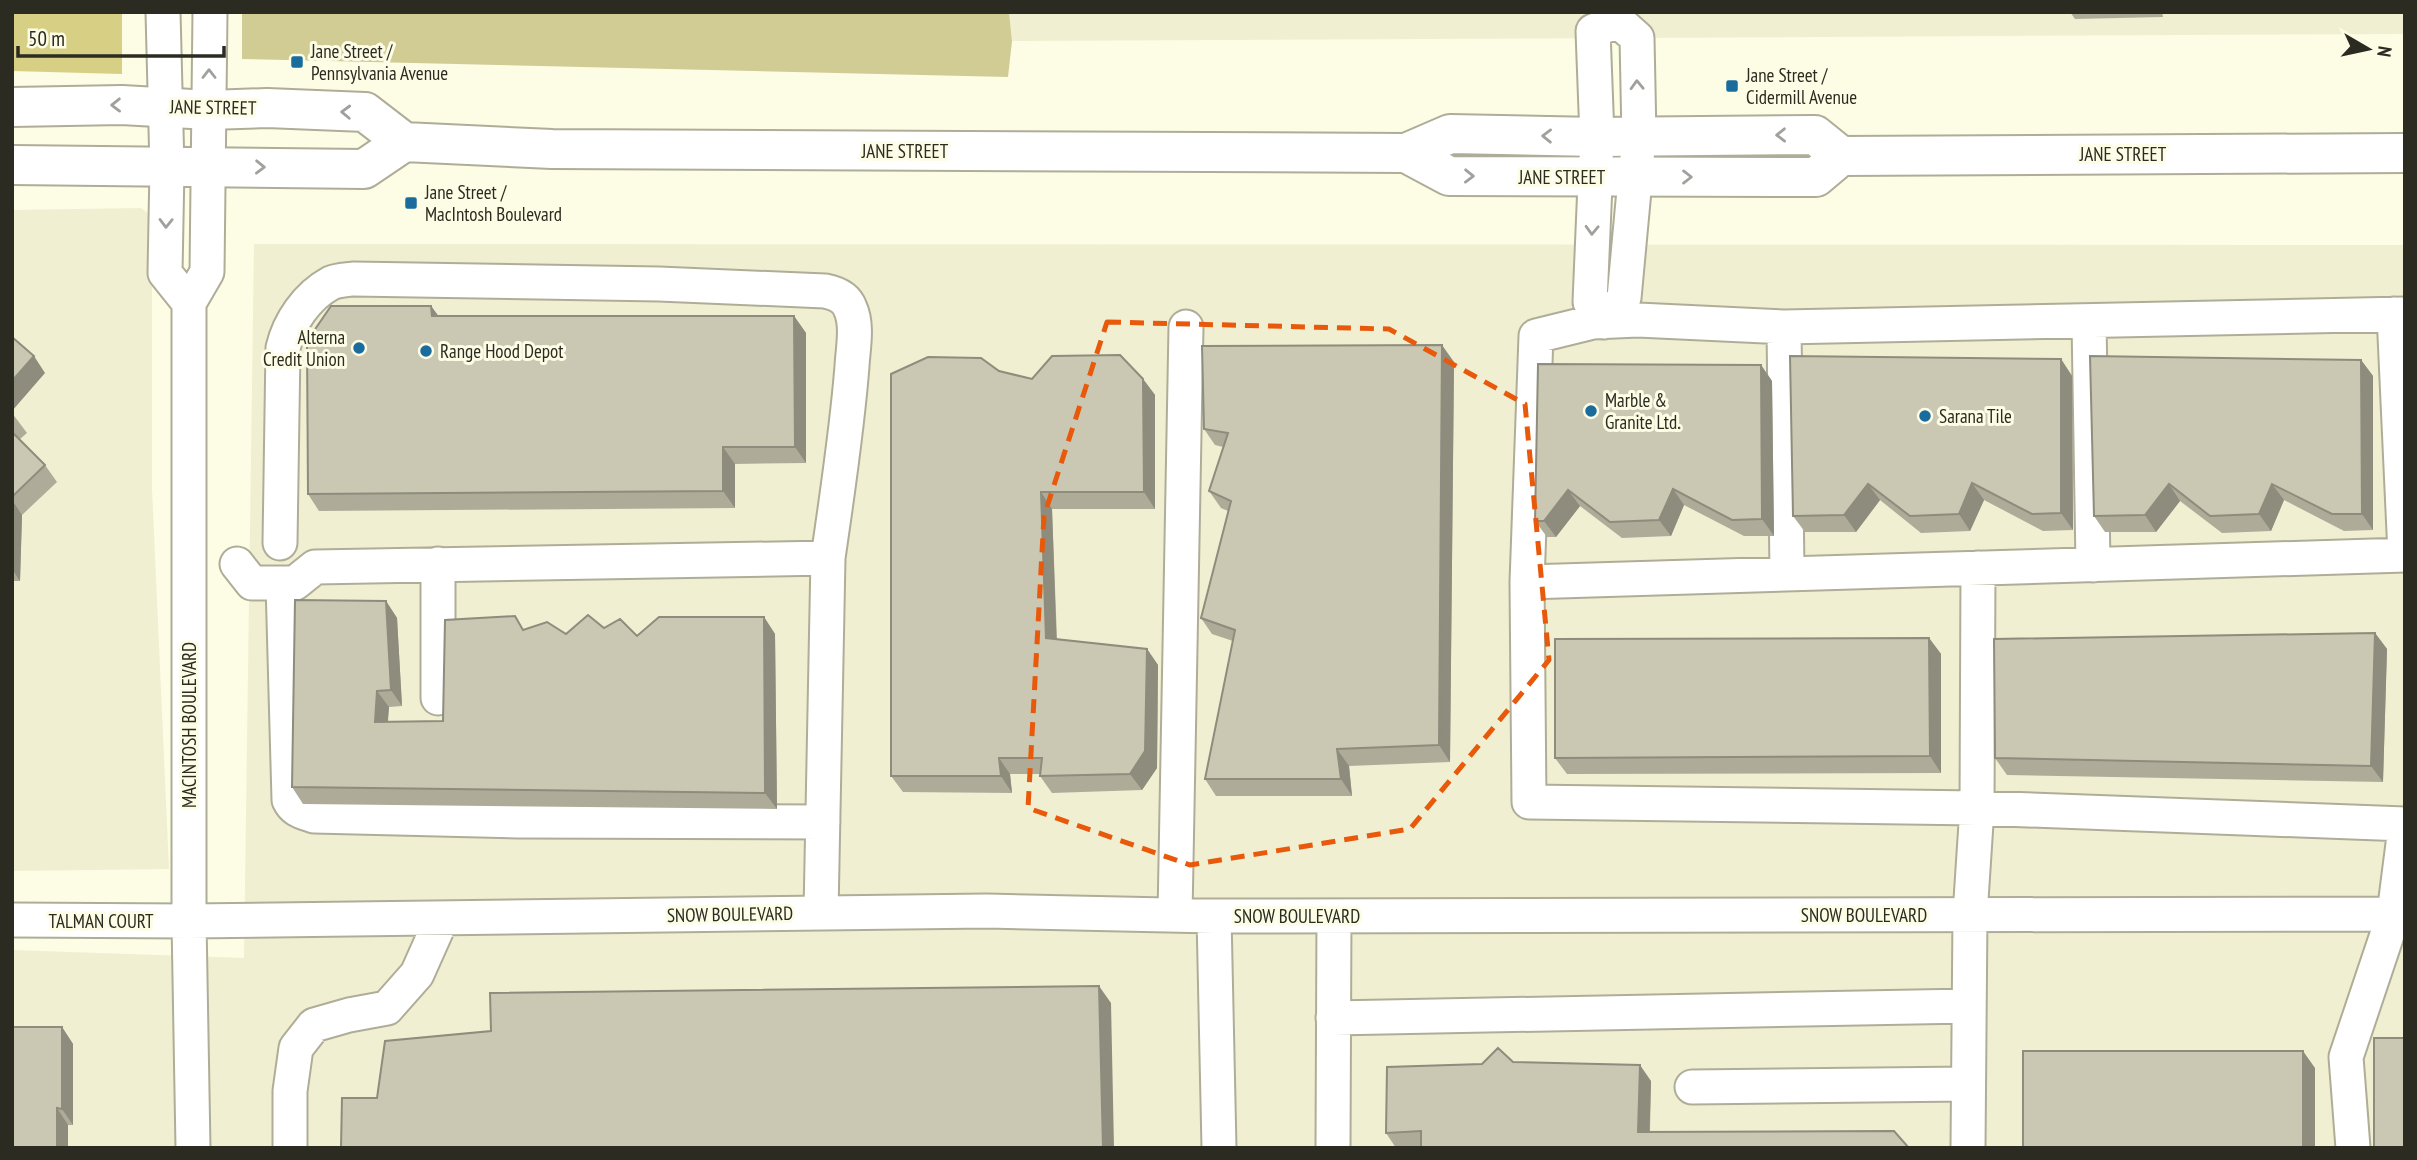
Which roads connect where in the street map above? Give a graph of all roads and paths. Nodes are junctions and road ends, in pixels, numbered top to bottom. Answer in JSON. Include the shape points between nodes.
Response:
{"nodes":[{"id":1,"x":163,"y":12,"type":"edge"},
{"id":2,"x":210,"y":12,"type":"edge"},
{"id":3,"x":1618,"y":16,"type":"edge"},
{"id":4,"x":164,"y":106,"type":"junction"},
{"id":5,"x":12,"y":107,"type":"edge"},
{"id":6,"x":209,"y":110,"type":"junction"},
{"id":7,"x":1597,"y":137,"type":"junction"},
{"id":8,"x":1639,"y":137,"type":"junction"},
{"id":9,"x":404,"y":142,"type":"junction"},
{"id":10,"x":1406,"y":153,"type":"junction"},
{"id":11,"x":2405,"y":153,"type":"edge"},
{"id":12,"x":1841,"y":156,"type":"junction"},
{"id":13,"x":12,"y":164,"type":"edge"},
{"id":14,"x":209,"y":167,"type":"junction"},
{"id":15,"x":167,"y":168,"type":"junction"},
{"id":16,"x":1595,"y":177,"type":"junction"},
{"id":17,"x":1636,"y":177,"type":"junction"},
{"id":18,"x":189,"y":303,"type":"junction"},
{"id":19,"x":2399,"y":314,"type":"edge"},
{"id":20,"x":1604,"y":321,"type":"junction"},
{"id":21,"x":2089,"y":321,"type":"junction"},
{"id":22,"x":1186,"y":327,"type":"dead end"},
{"id":23,"x":1784,"y":327,"type":"junction"},
{"id":24,"x":280,"y":543,"type":"junction"},
{"id":25,"x":2405,"y":555,"type":"edge"},
{"id":26,"x":828,"y":558,"type":"junction"},
{"id":27,"x":190,"y":563,"type":"junction"},
{"id":28,"x":237,"y":564,"type":"junction"},
{"id":29,"x":438,"y":564,"type":"junction"},
{"id":30,"x":2093,"y":565,"type":"junction"},
{"id":31,"x":315,"y":567,"type":"junction"},
{"id":32,"x":1978,"y":568,"type":"junction"},
{"id":33,"x":1787,"y":574,"type":"junction"},
{"id":34,"x":1527,"y":582,"type":"junction"},
{"id":35,"x":283,"y":583,"type":"junction"},
{"id":36,"x":438,"y":698,"type":"dead end"},
{"id":37,"x":1977,"y":808,"type":"junction"},
{"id":38,"x":823,"y":822,"type":"junction"},
{"id":39,"x":2405,"y":826,"type":"edge"},
{"id":40,"x":821,"y":913,"type":"junction"},
{"id":41,"x":2399,"y":914,"type":"edge"},
{"id":42,"x":1175,"y":915,"type":"junction"},
{"id":43,"x":1970,"y":915,"type":"junction"},
{"id":44,"x":1214,"y":916,"type":"junction"},
{"id":45,"x":1334,"y":916,"type":"junction"},
{"id":46,"x":442,"y":918,"type":"junction"},
{"id":47,"x":12,"y":920,"type":"edge"},
{"id":48,"x":189,"y":921,"type":"junction"},
{"id":49,"x":1969,"y":1006,"type":"junction"},
{"id":50,"x":1333,"y":1017,"type":"junction"},
{"id":51,"x":1968,"y":1084,"type":"junction"},
{"id":52,"x":1692,"y":1087,"type":"dead end"},
{"id":53,"x":193,"y":1148,"type":"edge"},
{"id":54,"x":290,"y":1148,"type":"edge"},
{"id":55,"x":1219,"y":1148,"type":"edge"},
{"id":56,"x":1333,"y":1148,"type":"edge"},
{"id":57,"x":1968,"y":1148,"type":"edge"},
{"id":58,"x":2353,"y":1148,"type":"edge"}],
"edges":[{"from":1,"to":4,"type":"street"},
{"from":6,"to":2,"type":"street","one_way":true},
{"from":3,"to":7,"type":"street","via":[[1593,31]]},
{"from":8,"to":3,"type":"street","one_way":true,"via":[[1637,38]]},
{"from":4,"to":5,"type":"main road","name":"JANE STREET","one_way":true},
{"from":4,"to":6,"type":"main road","name":"JANE STREET"},
{"from":4,"to":15,"type":"street"},
{"from":9,"to":6,"type":"main road","name":"JANE STREET","one_way":true,"via":[[365,112]]},
{"from":6,"to":14,"type":"street"},
{"from":7,"to":8,"type":"main road","name":"JANE STREET"},
{"from":7,"to":10,"type":"main road","name":"JANE STREET","one_way":true,"via":[[1450,134]]},
{"from":7,"to":16,"type":"street"},
{"from":12,"to":8,"type":"main road","name":"JANE STREET","one_way":true,"via":[[1815,135]]},
{"from":8,"to":17,"type":"street"},
{"from":9,"to":10,"type":"main road","name":"JANE STREET","via":[[552,149]]},
{"from":14,"to":9,"type":"main road","one_way":true,"via":[[365,169]]},
{"from":10,"to":16,"type":"main road","name":"JANE STREET","one_way":true,"via":[[1449,176]]},
{"from":11,"to":12,"type":"main road","name":"JANE STREET"},
{"from":17,"to":12,"type":"main road","name":"JANE STREET","one_way":true,"via":[[1816,177]]},
{"from":13,"to":15,"type":"main road"},
{"from":14,"to":15,"type":"main road"},
{"from":14,"to":18,"type":"street","via":[[207,272]]},
{"from":15,"to":18,"type":"street","one_way":true,"via":[[165,273]]},
{"from":16,"to":17,"type":"main road","name":"JANE STREET"},
{"from":16,"to":20,"type":"street","one_way":true,"via":[[1590,302]]},
{"from":17,"to":20,"type":"street","via":[[1624,298]]},
{"from":18,"to":27,"type":"street","name":"MACINTOSH BOULEVARD"},
{"from":19,"to":21,"type":"street"},
{"from":19,"to":25,"type":"street"},
{"from":20,"to":23,"type":"street"},
{"from":20,"to":34,"type":"street","via":[[1535,336]]},
{"from":21,"to":23,"type":"street"},
{"from":21,"to":30,"type":"street"},
{"from":22,"to":42,"type":"street"},
{"from":23,"to":33,"type":"street"},
{"from":24,"to":26,"type":"street","via":[[283,348],[300,310],[333,282],[659,284],[825,291],[835,293],[851,309],[849,398]]},
{"from":24,"to":28,"type":"street","via":[[256,544]]},
{"from":24,"to":31,"type":"street","via":[[295,545]]},
{"from":25,"to":30,"type":"street"},
{"from":26,"to":29,"type":"street"},
{"from":26,"to":38,"type":"street"},
{"from":27,"to":28,"type":"street"},
{"from":27,"to":48,"type":"street","name":"MACINTOSH BOULEVARD"},
{"from":28,"to":35,"type":"street","via":[[252,583]]},
{"from":29,"to":31,"type":"street"},
{"from":29,"to":36,"type":"street"},
{"from":30,"to":32,"type":"street"},
{"from":31,"to":35,"type":"street","via":[[295,583]]},
{"from":32,"to":33,"type":"street"},
{"from":32,"to":37,"type":"street"},
{"from":33,"to":34,"type":"street"},
{"from":34,"to":37,"type":"street","via":[[1529,802]]},
{"from":35,"to":38,"type":"street","via":[[289,800],[298,811],[314,816],[518,821]]},
{"from":37,"to":39,"type":"street"},
{"from":37,"to":43,"type":"street"},
{"from":38,"to":40,"type":"street"},
{"from":39,"to":41,"type":"street"},
{"from":40,"to":42,"type":"street","name":"SNOW BOULEVARD"},
{"from":40,"to":46,"type":"street","name":"SNOW BOULEVARD"},
{"from":41,"to":43,"type":"street","name":"SNOW BOULEVARD"},
{"from":41,"to":58,"type":"street","via":[[2346,1057]]},
{"from":42,"to":44,"type":"street","name":"SNOW BOULEVARD"},
{"from":43,"to":45,"type":"street","name":"SNOW BOULEVARD"},
{"from":43,"to":49,"type":"street"},
{"from":44,"to":45,"type":"street","name":"SNOW BOULEVARD"},
{"from":44,"to":55,"type":"street"},
{"from":45,"to":50,"type":"street"},
{"from":46,"to":48,"type":"street","name":"SNOW BOULEVARD"},
{"from":46,"to":54,"type":"street","via":[[416,974],[387,1008],[314,1025],[296,1048]]},
{"from":47,"to":48,"type":"street","name":"TALMAN COURT"},
{"from":48,"to":53,"type":"street","name":"MACINTOSH BOULEVARD"},
{"from":49,"to":50,"type":"street"},
{"from":49,"to":51,"type":"street"},
{"from":50,"to":56,"type":"street"},
{"from":51,"to":52,"type":"street"},
{"from":51,"to":57,"type":"street"}]}
